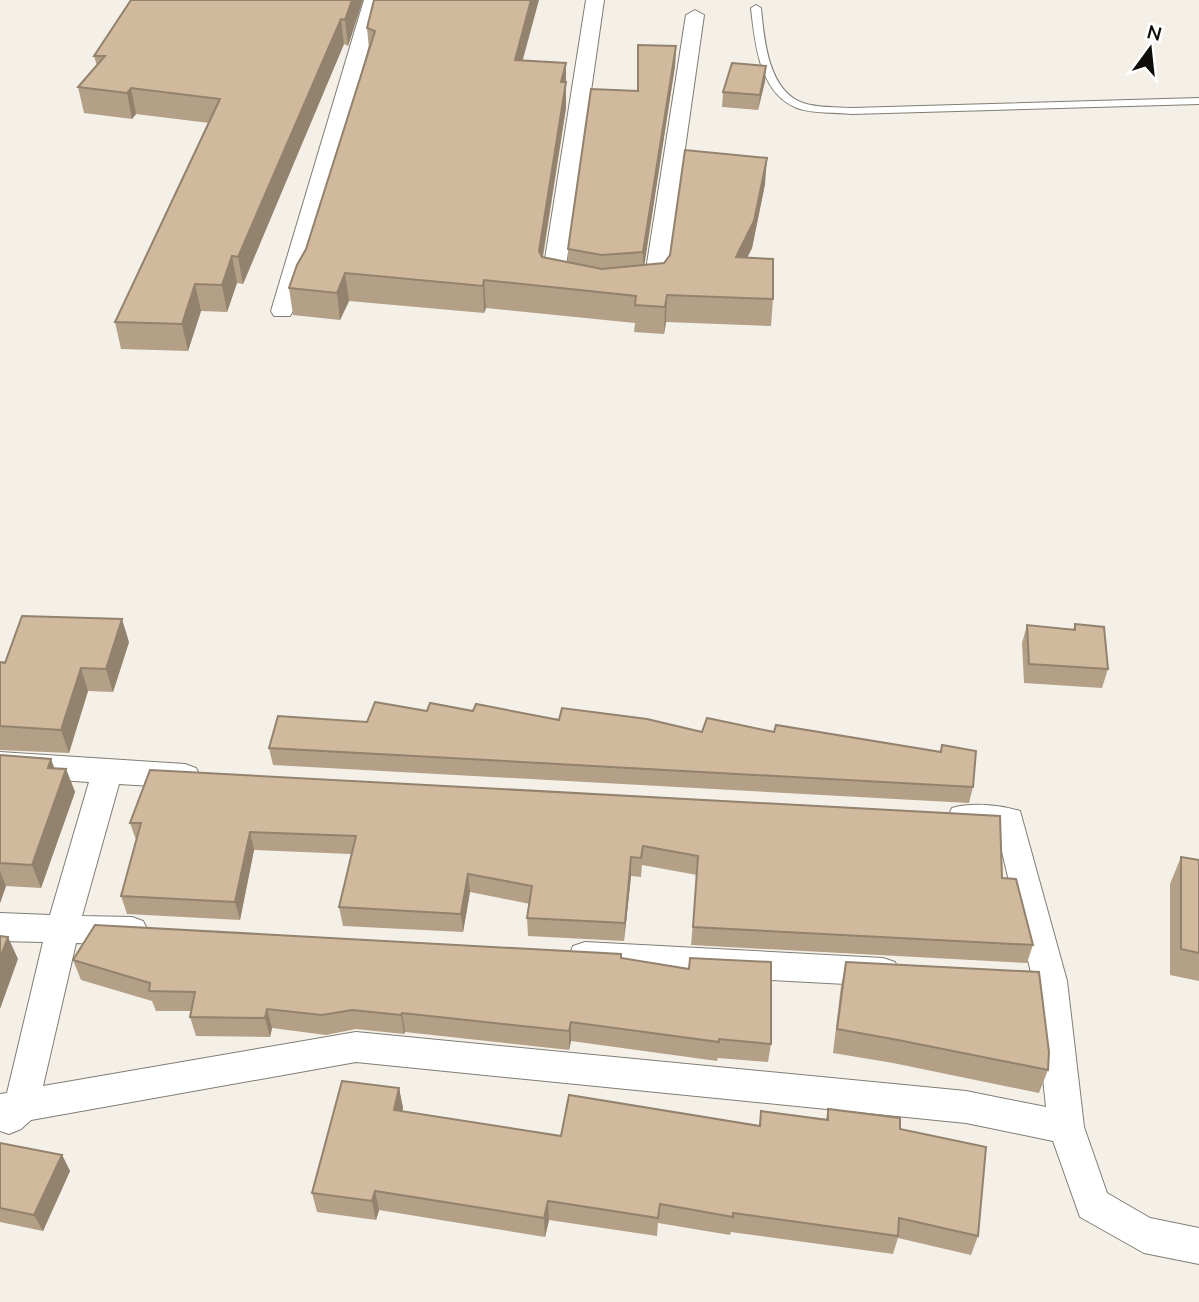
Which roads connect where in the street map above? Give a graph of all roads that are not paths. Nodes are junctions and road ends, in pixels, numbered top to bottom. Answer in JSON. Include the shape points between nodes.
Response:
{"nodes":[{"id":1,"x":373,"y":0,"type":"edge"},
{"id":2,"x":595,"y":0,"type":"edge"},
{"id":3,"x":756,"y":8,"type":"dead end"},
{"id":4,"x":695,"y":15,"type":"dead end"},
{"id":5,"x":1199,"y":101,"type":"edge"},
{"id":6,"x":590,"y":284,"type":"edge"},
{"id":7,"x":615,"y":285,"type":"edge"},
{"id":8,"x":282,"y":311,"type":"dead end"},
{"id":9,"x":0,"y":764,"type":"edge"},
{"id":10,"x":107,"y":772,"type":"junction"},
{"id":11,"x":218,"y":778,"type":"edge"},
{"id":12,"x":940,"y":816,"type":"edge"},
{"id":13,"x":0,"y":927,"type":"edge"},
{"id":14,"x":63,"y":927,"type":"junction"},
{"id":15,"x":160,"y":932,"type":"edge"},
{"id":16,"x":550,"y":954,"type":"edge"},
{"id":17,"x":911,"y":974,"type":"edge"},
{"id":18,"x":7,"y":1114,"type":"edge"},
{"id":19,"x":1066,"y":1127,"type":"junction"},
{"id":20,"x":1199,"y":1246,"type":"edge"}],
"edges":[{"from":1,"to":8,"type":"street"},
{"from":2,"to":6,"type":"street","via":[[553,278]]},
{"from":3,"to":5,"type":"lane","via":[[760,51],[781,96],[801,106],[852,111]]},
{"from":4,"to":7,"type":"street","via":[[655,282]]},
{"from":9,"to":10,"type":"street"},
{"from":10,"to":11,"type":"street"},
{"from":10,"to":14,"type":"street"},
{"from":12,"to":19,"type":"street","via":[[1009,820]]},
{"from":13,"to":14,"type":"street"},
{"from":14,"to":15,"type":"street"},
{"from":14,"to":18,"type":"street"},
{"from":16,"to":17,"type":"street"},
{"from":18,"to":19,"type":"street","via":[[356,1047],[966,1107]]},
{"from":19,"to":20,"type":"street","via":[[1093,1205],[1144,1235]]}]}
